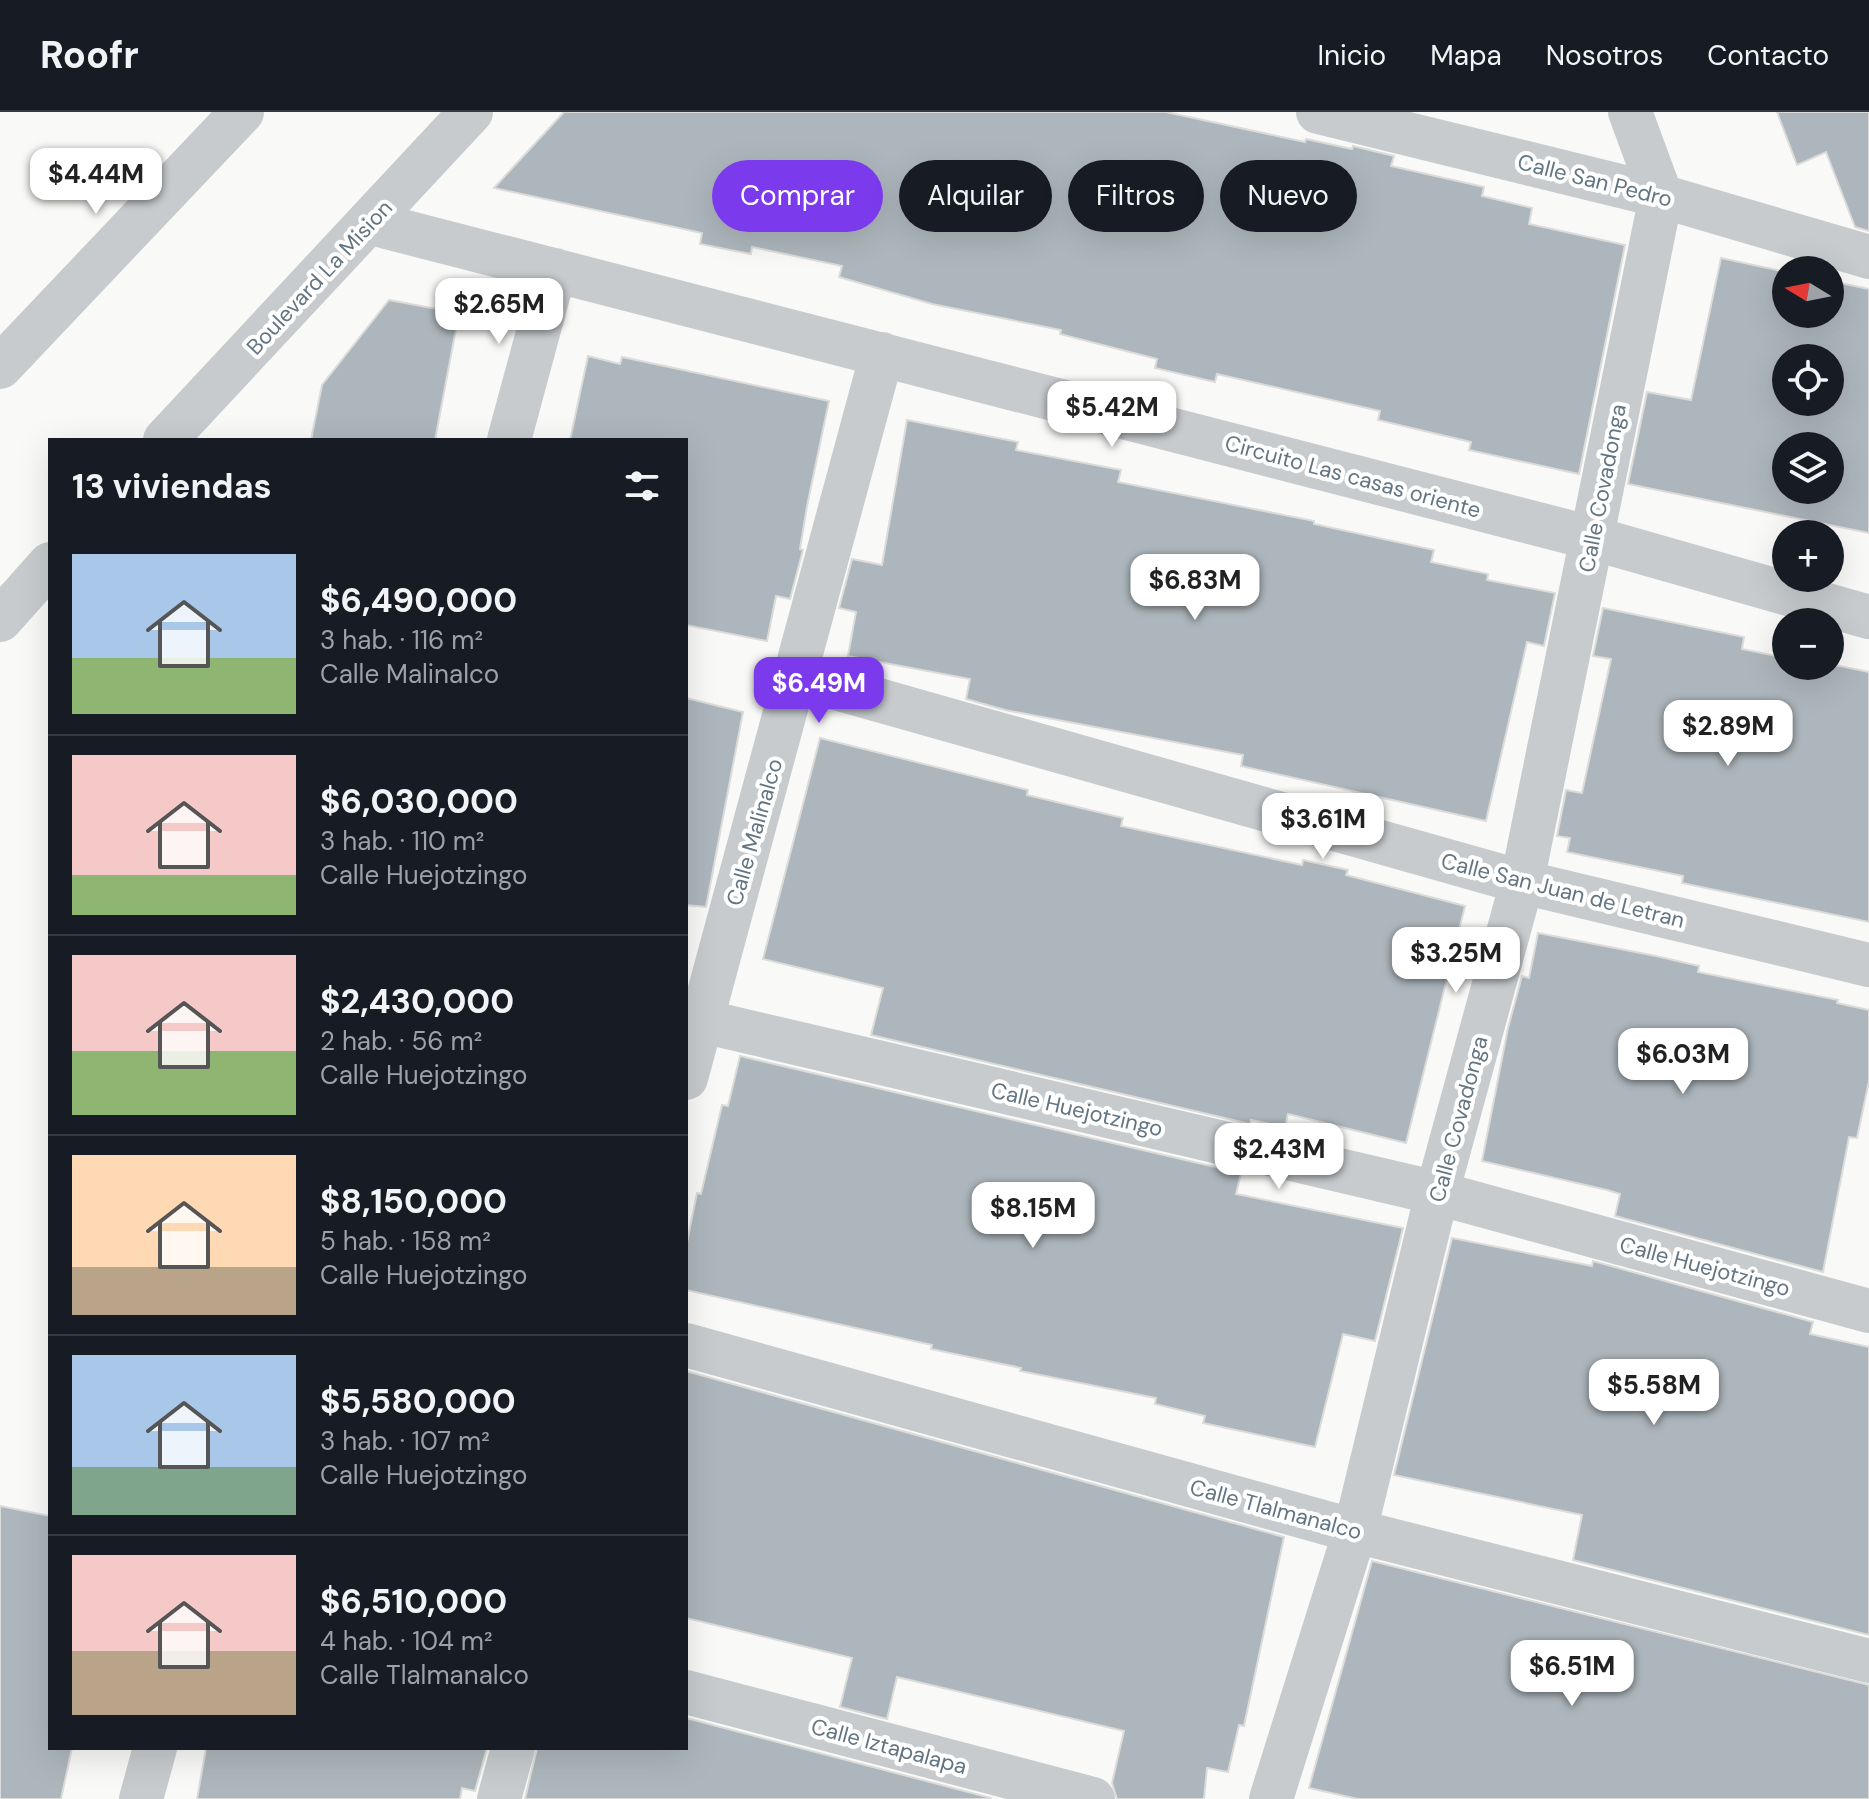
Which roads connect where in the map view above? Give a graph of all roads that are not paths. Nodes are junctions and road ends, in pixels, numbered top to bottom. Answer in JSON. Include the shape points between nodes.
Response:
{"nodes":[{"id":1,"x":242,"y":112,"type":"edge"},
{"id":2,"x":471,"y":112,"type":"edge"},
{"id":3,"x":1318,"y":112,"type":"edge"},
{"id":4,"x":1630,"y":112,"type":"edge"},
{"id":5,"x":1661,"y":196,"type":"junction"},
{"id":6,"x":371,"y":223,"type":"junction"},
{"id":7,"x":1869,"y":257,"type":"edge"},
{"id":8,"x":555,"y":270,"type":"junction"},
{"id":9,"x":882,"y":354,"type":"junction"},
{"id":10,"x":0,"y":367,"type":"edge"},
{"id":11,"x":167,"y":438,"type":"edge"},
{"id":12,"x":510,"y":438,"type":"edge"},
{"id":13,"x":1592,"y":538,"type":"junction"},
{"id":14,"x":48,"y":566,"type":"edge"},
{"id":15,"x":1869,"y":617,"type":"edge"},
{"id":16,"x":0,"y":620,"type":"edge"},
{"id":17,"x":797,"y":677,"type":"junction"},
{"id":18,"x":1522,"y":882,"type":"junction"},
{"id":19,"x":1869,"y":965,"type":"edge"},
{"id":20,"x":702,"y":1021,"type":"junction"},
{"id":21,"x":688,"y":1071,"type":"edge"},
{"id":22,"x":1437,"y":1193,"type":"junction"},
{"id":23,"x":1869,"y":1311,"type":"edge"},
{"id":24,"x":688,"y":1346,"type":"edge"},
{"id":25,"x":1355,"y":1531,"type":"junction"},
{"id":26,"x":1869,"y":1661,"type":"edge"},
{"id":27,"x":688,"y":1693,"type":"edge"},
{"id":28,"x":154,"y":1750,"type":"edge"},
{"id":29,"x":512,"y":1750,"type":"edge"},
{"id":30,"x":141,"y":1799,"type":"edge"},
{"id":31,"x":499,"y":1799,"type":"edge"},
{"id":32,"x":1093,"y":1799,"type":"edge"},
{"id":33,"x":1271,"y":1799,"type":"edge"}],
"edges":[{"from":1,"to":10,"type":"street"},
{"from":2,"to":6,"type":"street","name":"Boulevard La Mision"},
{"from":3,"to":5,"type":"street","name":"Calle San Pedro"},
{"from":4,"to":5,"type":"street"},
{"from":5,"to":7,"type":"street","name":"Calle San Pedro"},
{"from":5,"to":13,"type":"street","name":"Calle Covadonga"},
{"from":6,"to":8,"type":"street","name":"Circuito Las casas oriente"},
{"from":6,"to":11,"type":"street","name":"Boulevard La Mision"},
{"from":8,"to":9,"type":"street","name":"Circuito Las casas oriente"},
{"from":8,"to":12,"type":"street"},
{"from":9,"to":13,"type":"street","name":"Circuito Las casas oriente"},
{"from":9,"to":17,"type":"street","name":"Calle Malinalco"},
{"from":13,"to":15,"type":"street","name":"Circuito Las casas oriente"},
{"from":13,"to":18,"type":"street","name":"Calle Covadonga"},
{"from":14,"to":16,"type":"street"},
{"from":17,"to":18,"type":"street","name":"Calle San Juan de Letran"},
{"from":17,"to":20,"type":"street","name":"Calle Malinalco"},
{"from":18,"to":19,"type":"street","name":"Calle San Juan de Letran"},
{"from":18,"to":22,"type":"street","name":"Calle Covadonga"},
{"from":20,"to":21,"type":"street","name":"Calle Malinalco"},
{"from":20,"to":22,"type":"street","name":"Calle Huejotzingo"},
{"from":22,"to":23,"type":"street","name":"Calle Huejotzingo"},
{"from":22,"to":25,"type":"street","name":"Calle Covadonga"},
{"from":24,"to":25,"type":"street","name":"Calle Tlalmanalco"},
{"from":25,"to":26,"type":"street","name":"Calle Tlalmanalco"},
{"from":25,"to":33,"type":"street","name":"Calle Covadonga"},
{"from":27,"to":32,"type":"street","name":"Calle Iztapalapa"},
{"from":28,"to":30,"type":"street"},
{"from":29,"to":31,"type":"street"}]}
